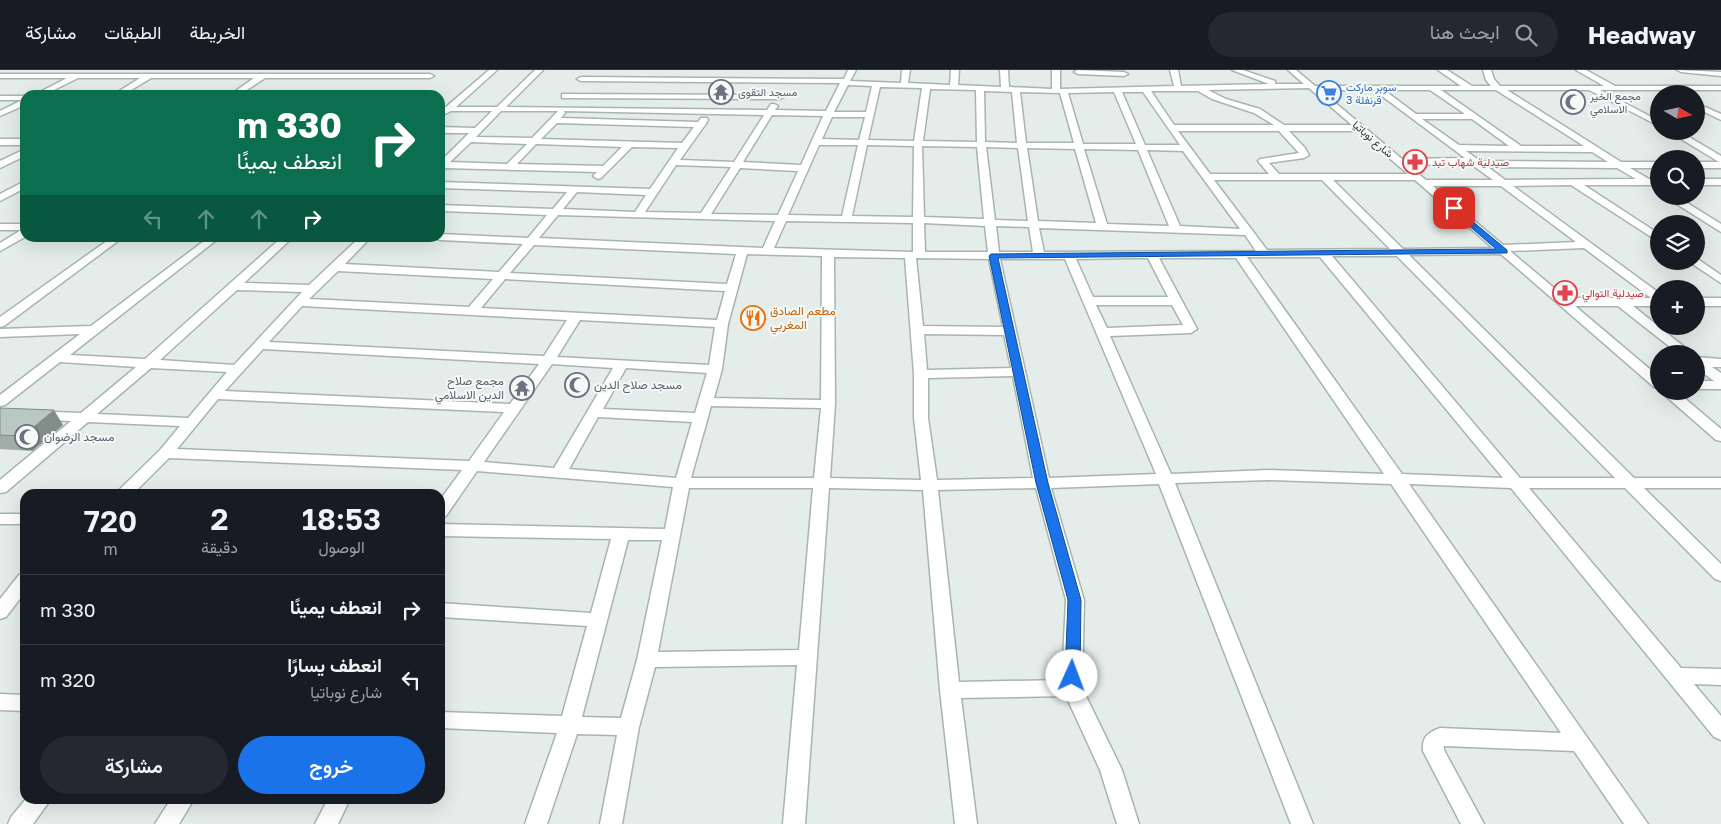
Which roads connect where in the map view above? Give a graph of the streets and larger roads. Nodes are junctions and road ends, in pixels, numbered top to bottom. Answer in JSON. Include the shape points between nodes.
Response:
{"nodes":[{"id":1,"x":88,"y":70,"type":"edge"},
{"id":2,"x":159,"y":70,"type":"edge"},
{"id":3,"x":272,"y":70,"type":"edge"},
{"id":4,"x":346,"y":70,"type":"edge"},
{"id":5,"x":437,"y":70,"type":"edge"},
{"id":6,"x":493,"y":70,"type":"edge"},
{"id":7,"x":539,"y":70,"type":"edge"},
{"id":8,"x":589,"y":70,"type":"edge"},
{"id":9,"x":685,"y":70,"type":"edge"},
{"id":10,"x":756,"y":70,"type":"edge"},
{"id":11,"x":810,"y":70,"type":"edge"},
{"id":12,"x":852,"y":70,"type":"edge"},
{"id":13,"x":906,"y":70,"type":"edge"},
{"id":14,"x":955,"y":70,"type":"edge"},
{"id":15,"x":1004,"y":70,"type":"edge"},
{"id":16,"x":1056,"y":70,"type":"edge"},
{"id":17,"x":1174,"y":70,"type":"edge"},
{"id":18,"x":1236,"y":70,"type":"edge"},
{"id":19,"x":1292,"y":70,"type":"edge"},
{"id":20,"x":1442,"y":70,"type":"edge"},
{"id":21,"x":1487,"y":70,"type":"edge"},
{"id":22,"x":1580,"y":70,"type":"edge"},
{"id":23,"x":1681,"y":70,"type":"edge"},
{"id":24,"x":1078,"y":72,"type":"dead end"},
{"id":25,"x":1124,"y":72,"type":"edge"},
{"id":26,"x":1721,"y":74,"type":"edge"},
{"id":27,"x":0,"y":76,"type":"edge"},
{"id":28,"x":76,"y":76,"type":"junction"},
{"id":29,"x":149,"y":76,"type":"junction"},
{"id":30,"x":430,"y":76,"type":"junction"},
{"id":31,"x":262,"y":77,"type":"junction"},
{"id":32,"x":337,"y":77,"type":"junction"},
{"id":33,"x":581,"y":79,"type":"junction"},
{"id":34,"x":679,"y":80,"type":"junction"},
{"id":35,"x":700,"y":80,"type":"junction"},
{"id":36,"x":738,"y":80,"type":"junction"},
{"id":37,"x":749,"y":80,"type":"junction"},
{"id":38,"x":788,"y":80,"type":"junction"},
{"id":39,"x":805,"y":80,"type":"junction"},
{"id":40,"x":422,"y":82,"type":"dead end"},
{"id":41,"x":845,"y":82,"type":"junction"},
{"id":42,"x":329,"y":83,"type":"dead end"},
{"id":43,"x":876,"y":84,"type":"junction"},
{"id":44,"x":904,"y":86,"type":"junction"},
{"id":45,"x":926,"y":86,"type":"junction"},
{"id":46,"x":1286,"y":86,"type":"junction"},
{"id":47,"x":954,"y":87,"type":"junction"},
{"id":48,"x":1312,"y":87,"type":"junction"},
{"id":49,"x":415,"y":88,"type":"dead end"},
{"id":50,"x":980,"y":88,"type":"junction"},
{"id":51,"x":1200,"y":88,"type":"junction"},
{"id":52,"x":1376,"y":88,"type":"junction"},
{"id":53,"x":1432,"y":88,"type":"junction"},
{"id":54,"x":1470,"y":88,"type":"junction"},
{"id":55,"x":1498,"y":88,"type":"junction"},
{"id":56,"x":1588,"y":88,"type":"junction"},
{"id":57,"x":1615,"y":88,"type":"junction"},
{"id":58,"x":1650,"y":88,"type":"edge"},
{"id":59,"x":1705,"y":88,"type":"edge"},
{"id":60,"x":1720,"y":88,"type":"edge"},
{"id":61,"x":1005,"y":89,"type":"junction"},
{"id":62,"x":1122,"y":89,"type":"junction"},
{"id":63,"x":48,"y":90,"type":"edge"},
{"id":64,"x":125,"y":90,"type":"edge"},
{"id":65,"x":242,"y":90,"type":"edge"},
{"id":66,"x":412,"y":90,"type":"edge"},
{"id":67,"x":1016,"y":90,"type":"junction"},
{"id":68,"x":1146,"y":90,"type":"junction"},
{"id":69,"x":1178,"y":90,"type":"junction"},
{"id":70,"x":1060,"y":91,"type":"junction"},
{"id":71,"x":565,"y":96,"type":"junction"},
{"id":72,"x":690,"y":97,"type":"junction"},
{"id":73,"x":729,"y":97,"type":"junction"},
{"id":74,"x":780,"y":97,"type":"junction"},
{"id":75,"x":0,"y":98,"type":"edge"},
{"id":76,"x":20,"y":100,"type":"edge"},
{"id":77,"x":20,"y":103,"type":"edge"},
{"id":78,"x":445,"y":109,"type":"edge"},
{"id":79,"x":500,"y":109,"type":"junction"},
{"id":80,"x":554,"y":109,"type":"junction"},
{"id":81,"x":566,"y":109,"type":"junction"},
{"id":82,"x":1705,"y":110,"type":"edge"},
{"id":83,"x":716,"y":111,"type":"junction"},
{"id":84,"x":770,"y":113,"type":"junction"},
{"id":85,"x":828,"y":113,"type":"junction"},
{"id":86,"x":0,"y":114,"type":"edge"},
{"id":87,"x":869,"y":114,"type":"junction"},
{"id":88,"x":1414,"y":116,"type":"junction"},
{"id":89,"x":1475,"y":117,"type":"junction"},
{"id":90,"x":1721,"y":117,"type":"edge"},
{"id":91,"x":1650,"y":119,"type":"edge"},
{"id":92,"x":556,"y":120,"type":"junction"},
{"id":93,"x":700,"y":125,"type":"junction"},
{"id":94,"x":1171,"y":128,"type":"junction"},
{"id":95,"x":1281,"y":128,"type":"junction"},
{"id":96,"x":1359,"y":128,"type":"junction"},
{"id":97,"x":445,"y":130,"type":"edge"},
{"id":98,"x":477,"y":131,"type":"junction"},
{"id":99,"x":469,"y":139,"type":"junction"},
{"id":100,"x":535,"y":140,"type":"junction"},
{"id":101,"x":1686,"y":140,"type":"edge"},
{"id":102,"x":0,"y":142,"type":"edge"},
{"id":103,"x":20,"y":142,"type":"edge"},
{"id":104,"x":816,"y":142,"type":"junction"},
{"id":105,"x":864,"y":143,"type":"junction"},
{"id":106,"x":918,"y":144,"type":"junction"},
{"id":107,"x":628,"y":145,"type":"junction"},
{"id":108,"x":982,"y":145,"type":"junction"},
{"id":109,"x":685,"y":146,"type":"junction"},
{"id":110,"x":1022,"y":146,"type":"junction"},
{"id":111,"x":1079,"y":147,"type":"junction"},
{"id":112,"x":1141,"y":148,"type":"junction"},
{"id":113,"x":1186,"y":148,"type":"junction"},
{"id":114,"x":1456,"y":148,"type":"junction"},
{"id":115,"x":1520,"y":149,"type":"junction"},
{"id":116,"x":1593,"y":149,"type":"junction"},
{"id":117,"x":1701,"y":149,"type":"junction"},
{"id":118,"x":1721,"y":149,"type":"edge"},
{"id":119,"x":20,"y":157,"type":"edge"},
{"id":120,"x":1721,"y":160,"type":"edge"},
{"id":121,"x":445,"y":162,"type":"edge"},
{"id":122,"x":673,"y":162,"type":"junction"},
{"id":123,"x":1399,"y":162,"type":"junction"},
{"id":124,"x":1475,"y":162,"type":"junction"},
{"id":125,"x":1542,"y":164,"type":"junction"},
{"id":126,"x":1617,"y":164,"type":"junction"},
{"id":127,"x":0,"y":165,"type":"edge"},
{"id":128,"x":736,"y":165,"type":"junction"},
{"id":129,"x":1650,"y":165,"type":"edge"},
{"id":130,"x":1705,"y":165,"type":"edge"},
{"id":131,"x":1721,"y":165,"type":"edge"},
{"id":132,"x":445,"y":166,"type":"edge"},
{"id":133,"x":510,"y":166,"type":"junction"},
{"id":134,"x":804,"y":168,"type":"junction"},
{"id":135,"x":604,"y":169,"type":"junction"},
{"id":136,"x":1208,"y":177,"type":"junction"},
{"id":137,"x":1276,"y":177,"type":"junction"},
{"id":138,"x":1325,"y":177,"type":"junction"},
{"id":139,"x":1420,"y":180,"type":"junction"},
{"id":140,"x":1500,"y":182,"type":"junction"},
{"id":141,"x":1573,"y":182,"type":"junction"},
{"id":142,"x":1646,"y":182,"type":"junction"},
{"id":143,"x":1650,"y":182,"type":"edge"},
{"id":144,"x":1705,"y":182,"type":"edge"},
{"id":145,"x":1721,"y":182,"type":"edge"},
{"id":146,"x":1650,"y":184,"type":"edge"},
{"id":147,"x":445,"y":185,"type":"edge"},
{"id":148,"x":20,"y":187,"type":"edge"},
{"id":149,"x":579,"y":190,"type":"junction"},
{"id":150,"x":653,"y":192,"type":"junction"},
{"id":151,"x":0,"y":198,"type":"edge"},
{"id":152,"x":1683,"y":205,"type":"edge"},
{"id":153,"x":445,"y":208,"type":"edge"},
{"id":154,"x":555,"y":212,"type":"junction"},
{"id":155,"x":638,"y":215,"type":"junction"},
{"id":156,"x":1698,"y":215,"type":"edge"},
{"id":157,"x":704,"y":217,"type":"junction"},
{"id":158,"x":782,"y":218,"type":"junction"},
{"id":159,"x":1705,"y":218,"type":"edge"},
{"id":160,"x":1721,"y":218,"type":"edge"},
{"id":161,"x":846,"y":219,"type":"junction"},
{"id":162,"x":1705,"y":219,"type":"edge"},
{"id":163,"x":917,"y":220,"type":"junction"},
{"id":164,"x":991,"y":222,"type":"junction"},
{"id":165,"x":1033,"y":224,"type":"junction"},
{"id":166,"x":1102,"y":226,"type":"junction"},
{"id":167,"x":0,"y":227,"type":"edge"},
{"id":168,"x":20,"y":228,"type":"edge"},
{"id":169,"x":1721,"y":229,"type":"edge"},
{"id":170,"x":1176,"y":230,"type":"junction"},
{"id":171,"x":1246,"y":232,"type":"junction"},
{"id":172,"x":1650,"y":233,"type":"edge"},
{"id":173,"x":20,"y":235,"type":"edge"},
{"id":174,"x":445,"y":238,"type":"edge"},
{"id":175,"x":531,"y":241,"type":"junction"},
{"id":176,"x":111,"y":242,"type":"edge"},
{"id":177,"x":209,"y":242,"type":"edge"},
{"id":178,"x":283,"y":242,"type":"edge"},
{"id":179,"x":361,"y":242,"type":"edge"},
{"id":180,"x":1585,"y":245,"type":"junction"},
{"id":181,"x":0,"y":248,"type":"edge"},
{"id":182,"x":1502,"y":249,"type":"junction"},
{"id":183,"x":743,"y":250,"type":"junction"},
{"id":184,"x":767,"y":251,"type":"junction"},
{"id":185,"x":1400,"y":252,"type":"junction"},
{"id":186,"x":1323,"y":253,"type":"junction"},
{"id":187,"x":828,"y":254,"type":"junction"},
{"id":188,"x":1264,"y":254,"type":"junction"},
{"id":189,"x":914,"y":255,"type":"junction"},
{"id":190,"x":1069,"y":255,"type":"junction"},
{"id":191,"x":1240,"y":255,"type":"junction"},
{"id":192,"x":994,"y":256,"type":"junction"},
{"id":193,"x":1040,"y":256,"type":"junction"},
{"id":194,"x":1152,"y":256,"type":"junction"},
{"id":195,"x":335,"y":267,"type":"junction"},
{"id":196,"x":1705,"y":269,"type":"edge"},
{"id":197,"x":503,"y":275,"type":"junction"},
{"id":198,"x":1721,"y":280,"type":"edge"},
{"id":199,"x":232,"y":286,"type":"junction"},
{"id":200,"x":732,"y":288,"type":"junction"},
{"id":201,"x":311,"y":289,"type":"junction"},
{"id":202,"x":1650,"y":293,"type":"edge"},
{"id":203,"x":1088,"y":300,"type":"junction"},
{"id":204,"x":1650,"y":300,"type":"edge"},
{"id":205,"x":1176,"y":301,"type":"junction"},
{"id":206,"x":299,"y":302,"type":"junction"},
{"id":207,"x":1563,"y":302,"type":"junction"},
{"id":208,"x":1621,"y":302,"type":"junction"},
{"id":209,"x":1705,"y":302,"type":"edge"},
{"id":210,"x":1721,"y":302,"type":"edge"},
{"id":211,"x":1705,"y":304,"type":"edge"},
{"id":212,"x":473,"y":310,"type":"junction"},
{"id":213,"x":1721,"y":313,"type":"edge"},
{"id":214,"x":576,"y":316,"type":"junction"},
{"id":215,"x":0,"y":323,"type":"edge"},
{"id":216,"x":722,"y":324,"type":"junction"},
{"id":217,"x":92,"y":330,"type":"junction"},
{"id":218,"x":917,"y":330,"type":"junction"},
{"id":219,"x":1009,"y":331,"type":"junction"},
{"id":220,"x":1102,"y":332,"type":"junction"},
{"id":221,"x":0,"y":333,"type":"edge"},
{"id":222,"x":258,"y":345,"type":"junction"},
{"id":223,"x":1676,"y":345,"type":"edge"},
{"id":224,"x":55,"y":358,"type":"junction"},
{"id":225,"x":548,"y":361,"type":"junction"},
{"id":226,"x":1705,"y":362,"type":"edge"},
{"id":227,"x":149,"y":363,"type":"junction"},
{"id":228,"x":1721,"y":363,"type":"edge"},
{"id":229,"x":622,"y":364,"type":"junction"},
{"id":230,"x":1705,"y":367,"type":"edge"},
{"id":231,"x":237,"y":369,"type":"junction"},
{"id":232,"x":715,"y":369,"type":"junction"},
{"id":233,"x":1017,"y":372,"type":"junction"},
{"id":234,"x":921,"y":374,"type":"junction"},
{"id":235,"x":1650,"y":376,"type":"edge"},
{"id":236,"x":1721,"y":380,"type":"edge"},
{"id":237,"x":1705,"y":385,"type":"edge"},
{"id":238,"x":1721,"y":385,"type":"edge"},
{"id":239,"x":215,"y":395,"type":"junction"},
{"id":240,"x":1678,"y":400,"type":"edge"},
{"id":241,"x":0,"y":402,"type":"edge"},
{"id":242,"x":706,"y":402,"type":"junction"},
{"id":243,"x":828,"y":404,"type":"junction"},
{"id":244,"x":515,"y":408,"type":"junction"},
{"id":245,"x":594,"y":413,"type":"junction"},
{"id":246,"x":0,"y":414,"type":"edge"},
{"id":247,"x":701,"y":418,"type":"junction"},
{"id":248,"x":82,"y":419,"type":"junction"},
{"id":249,"x":191,"y":422,"type":"junction"},
{"id":250,"x":1721,"y":437,"type":"edge"},
{"id":251,"x":165,"y":453,"type":"junction"},
{"id":252,"x":473,"y":466,"type":"junction"},
{"id":253,"x":558,"y":474,"type":"junction"},
{"id":254,"x":1166,"y":478,"type":"junction"},
{"id":255,"x":1397,"y":479,"type":"junction"},
{"id":256,"x":1516,"y":482,"type":"junction"},
{"id":257,"x":682,"y":483,"type":"junction"},
{"id":258,"x":823,"y":483,"type":"junction"},
{"id":259,"x":1042,"y":483,"type":"junction"},
{"id":260,"x":1631,"y":483,"type":"junction"},
{"id":261,"x":1721,"y":483,"type":"edge"},
{"id":262,"x":930,"y":485,"type":"junction"},
{"id":263,"x":0,"y":488,"type":"edge"},
{"id":264,"x":128,"y":489,"type":"edge"},
{"id":265,"x":445,"y":505,"type":"edge"},
{"id":266,"x":0,"y":518,"type":"edge"},
{"id":267,"x":20,"y":519,"type":"edge"},
{"id":268,"x":445,"y":530,"type":"edge"},
{"id":269,"x":621,"y":535,"type":"junction"},
{"id":270,"x":672,"y":535,"type":"junction"},
{"id":271,"x":1721,"y":575,"type":"edge"},
{"id":272,"x":20,"y":589,"type":"edge"},
{"id":273,"x":445,"y":610,"type":"edge"},
{"id":274,"x":0,"y":612,"type":"edge"},
{"id":275,"x":598,"y":620,"type":"junction"},
{"id":276,"x":806,"y":657,"type":"junction"},
{"id":277,"x":647,"y":660,"type":"junction"},
{"id":278,"x":1676,"y":676,"type":"junction"},
{"id":279,"x":1721,"y":677,"type":"edge"},
{"id":280,"x":1072,"y":688,"type":"junction"},
{"id":281,"x":950,"y":690,"type":"junction"},
{"id":282,"x":0,"y":702,"type":"edge"},
{"id":283,"x":20,"y":703,"type":"edge"},
{"id":284,"x":445,"y":720,"type":"edge"},
{"id":285,"x":570,"y":725,"type":"junction"},
{"id":286,"x":629,"y":727,"type":"junction"},
{"id":287,"x":1721,"y":731,"type":"edge"},
{"id":288,"x":1579,"y":742,"type":"junction"},
{"id":289,"x":36,"y":804,"type":"edge"},
{"id":290,"x":180,"y":804,"type":"edge"},
{"id":291,"x":336,"y":804,"type":"edge"},
{"id":292,"x":19,"y":824,"type":"edge"},
{"id":293,"x":166,"y":824,"type":"edge"},
{"id":294,"x":326,"y":824,"type":"edge"},
{"id":295,"x":536,"y":824,"type":"edge"},
{"id":296,"x":611,"y":824,"type":"edge"},
{"id":297,"x":794,"y":824,"type":"edge"},
{"id":298,"x":966,"y":824,"type":"edge"},
{"id":299,"x":1128,"y":824,"type":"edge"},
{"id":300,"x":1302,"y":824,"type":"edge"},
{"id":301,"x":1473,"y":824,"type":"edge"},
{"id":302,"x":1637,"y":824,"type":"edge"}],
"edges":[{"from":1,"to":28,"type":"street"},
{"from":2,"to":29,"type":"street"},
{"from":3,"to":31,"type":"street"},
{"from":4,"to":32,"type":"street"},
{"from":5,"to":30,"type":"street"},
{"from":6,"to":78,"type":"street"},
{"from":7,"to":79,"type":"street"},
{"from":8,"to":33,"type":"street"},
{"from":9,"to":34,"type":"street"},
{"from":10,"to":37,"type":"street"},
{"from":11,"to":39,"type":"street"},
{"from":12,"to":41,"type":"street"},
{"from":13,"to":44,"type":"street"},
{"from":14,"to":47,"type":"street"},
{"from":15,"to":61,"type":"street"},
{"from":16,"to":70,"type":"street"},
{"from":17,"to":69,"type":"street"},
{"from":18,"to":46,"type":"street"},
{"from":19,"to":48,"type":"street","name":"شارع نوباتيا"},
{"from":20,"to":54,"type":"street"},
{"from":21,"to":55,"type":"street","via":[[1490,80]]},
{"from":22,"to":57,"type":"street"},
{"from":23,"to":26,"type":"street"},
{"from":24,"to":25,"type":"street"},
{"from":25,"to":62,"type":"street"},
{"from":27,"to":28,"type":"street"},
{"from":28,"to":29,"type":"street"},
{"from":28,"to":63,"type":"street"},
{"from":29,"to":31,"type":"street"},
{"from":29,"to":64,"type":"street"},
{"from":30,"to":32,"type":"street"},
{"from":30,"to":40,"type":"street"},
{"from":31,"to":32,"type":"street"},
{"from":31,"to":65,"type":"street"},
{"from":32,"to":42,"type":"street"},
{"from":33,"to":34,"type":"street"},
{"from":33,"to":71,"type":"street"},
{"from":34,"to":35,"type":"street"},
{"from":35,"to":36,"type":"street"},
{"from":35,"to":72,"type":"street"},
{"from":36,"to":37,"type":"street"},
{"from":36,"to":73,"type":"street"},
{"from":37,"to":38,"type":"street"},
{"from":38,"to":39,"type":"street"},
{"from":38,"to":74,"type":"street"},
{"from":39,"to":41,"type":"street"},
{"from":41,"to":43,"type":"street"},
{"from":41,"to":85,"type":"street"},
{"from":43,"to":44,"type":"street"},
{"from":43,"to":87,"type":"street"},
{"from":44,"to":45,"type":"street"},
{"from":45,"to":47,"type":"street"},
{"from":45,"to":106,"type":"street"},
{"from":46,"to":48,"type":"street"},
{"from":46,"to":51,"type":"street"},
{"from":47,"to":50,"type":"street"},
{"from":48,"to":52,"type":"street"},
{"from":48,"to":96,"type":"street","name":"شارع نوباتيا"},
{"from":49,"to":66,"type":"street"},
{"from":50,"to":61,"type":"street"},
{"from":50,"to":108,"type":"street"},
{"from":51,"to":69,"type":"street"},
{"from":51,"to":95,"type":"street","via":[[1218,100],[1266,115]]},
{"from":52,"to":53,"type":"street"},
{"from":52,"to":88,"type":"street"},
{"from":53,"to":54,"type":"street"},
{"from":53,"to":89,"type":"street"},
{"from":54,"to":55,"type":"street"},
{"from":55,"to":56,"type":"street"},
{"from":55,"to":116,"type":"street"},
{"from":56,"to":57,"type":"street"},
{"from":56,"to":91,"type":"street"},
{"from":57,"to":58,"type":"street"},
{"from":59,"to":60,"type":"street"},
{"from":61,"to":67,"type":"street"},
{"from":62,"to":68,"type":"street"},
{"from":62,"to":70,"type":"street"},
{"from":62,"to":112,"type":"street"},
{"from":67,"to":70,"type":"street"},
{"from":67,"to":110,"type":"street"},
{"from":68,"to":69,"type":"street"},
{"from":68,"to":94,"type":"street"},
{"from":70,"to":111,"type":"street"},
{"from":71,"to":72,"type":"street"},
{"from":71,"to":80,"type":"street"},
{"from":72,"to":73,"type":"street"},
{"from":73,"to":74,"type":"street"},
{"from":73,"to":83,"type":"street"},
{"from":74,"to":84,"type":"street"},
{"from":75,"to":76,"type":"street"},
{"from":77,"to":86,"type":"street"},
{"from":78,"to":79,"type":"street"},
{"from":79,"to":80,"type":"street"},
{"from":79,"to":98,"type":"street"},
{"from":80,"to":81,"type":"street"},
{"from":81,"to":83,"type":"street"},
{"from":81,"to":92,"type":"street"},
{"from":82,"to":90,"type":"street"},
{"from":83,"to":84,"type":"street"},
{"from":83,"to":93,"type":"street"},
{"from":84,"to":85,"type":"street"},
{"from":84,"to":128,"type":"street"},
{"from":85,"to":87,"type":"street"},
{"from":85,"to":104,"type":"street"},
{"from":87,"to":105,"type":"street"},
{"from":88,"to":89,"type":"street"},
{"from":88,"to":114,"type":"street"},
{"from":89,"to":115,"type":"street"},
{"from":92,"to":93,"type":"street"},
{"from":92,"to":100,"type":"street"},
{"from":93,"to":109,"type":"street"},
{"from":94,"to":95,"type":"street"},
{"from":94,"to":113,"type":"street"},
{"from":95,"to":96,"type":"street"},
{"from":95,"to":137,"type":"street","via":[[1305,154],[1262,160]]},
{"from":96,"to":123,"type":"street","name":"شارع نوباتيا"},
{"from":97,"to":98,"type":"street"},
{"from":98,"to":99,"type":"street"},
{"from":99,"to":100,"type":"street"},
{"from":99,"to":121,"type":"street"},
{"from":100,"to":107,"type":"street"},
{"from":100,"to":133,"type":"street"},
{"from":101,"to":117,"type":"street"},
{"from":102,"to":103,"type":"street"},
{"from":104,"to":105,"type":"street"},
{"from":104,"to":134,"type":"street"},
{"from":105,"to":106,"type":"street"},
{"from":105,"to":161,"type":"street"},
{"from":106,"to":108,"type":"street"},
{"from":106,"to":163,"type":"street"},
{"from":107,"to":109,"type":"street"},
{"from":107,"to":135,"type":"street"},
{"from":108,"to":110,"type":"street"},
{"from":108,"to":164,"type":"street"},
{"from":109,"to":122,"type":"street"},
{"from":110,"to":111,"type":"street"},
{"from":110,"to":165,"type":"street"},
{"from":111,"to":112,"type":"street"},
{"from":111,"to":166,"type":"street"},
{"from":112,"to":113,"type":"street"},
{"from":112,"to":170,"type":"street"},
{"from":113,"to":136,"type":"street"},
{"from":114,"to":115,"type":"street"},
{"from":114,"to":124,"type":"street"},
{"from":115,"to":116,"type":"street"},
{"from":115,"to":125,"type":"street"},
{"from":116,"to":126,"type":"street"},
{"from":117,"to":118,"type":"street"},
{"from":117,"to":120,"type":"street"},
{"from":119,"to":127,"type":"street"},
{"from":122,"to":128,"type":"street"},
{"from":122,"to":150,"type":"street"},
{"from":123,"to":124,"type":"street"},
{"from":123,"to":139,"type":"street","name":"شارع نوباتيا"},
{"from":124,"to":125,"type":"street"},
{"from":124,"to":140,"type":"street"},
{"from":125,"to":126,"type":"street"},
{"from":126,"to":129,"type":"street"},
{"from":126,"to":142,"type":"street"},
{"from":128,"to":134,"type":"street"},
{"from":128,"to":157,"type":"street"},
{"from":130,"to":131,"type":"street"},
{"from":132,"to":133,"type":"street"},
{"from":133,"to":135,"type":"street"},
{"from":134,"to":158,"type":"street"},
{"from":135,"to":149,"type":"street"},
{"from":136,"to":137,"type":"street"},
{"from":136,"to":171,"type":"street"},
{"from":137,"to":138,"type":"street"},
{"from":138,"to":139,"type":"street"},
{"from":138,"to":185,"type":"street"},
{"from":139,"to":140,"type":"street"},
{"from":139,"to":182,"type":"street","name":"شارع نوباتيا"},
{"from":140,"to":141,"type":"street"},
{"from":140,"to":180,"type":"street"},
{"from":141,"to":142,"type":"street"},
{"from":141,"to":172,"type":"street"},
{"from":142,"to":143,"type":"street"},
{"from":142,"to":146,"type":"street"},
{"from":144,"to":145,"type":"street"},
{"from":147,"to":149,"type":"street"},
{"from":148,"to":151,"type":"street"},
{"from":149,"to":150,"type":"street"},
{"from":149,"to":154,"type":"street"},
{"from":150,"to":155,"type":"street"},
{"from":152,"to":156,"type":"street"},
{"from":153,"to":154,"type":"street"},
{"from":154,"to":155,"type":"street"},
{"from":154,"to":175,"type":"street"},
{"from":155,"to":157,"type":"street"},
{"from":157,"to":158,"type":"street"},
{"from":158,"to":161,"type":"street"},
{"from":158,"to":184,"type":"street"},
{"from":159,"to":160,"type":"street"},
{"from":161,"to":163,"type":"street"},
{"from":162,"to":169,"type":"street"},
{"from":163,"to":164,"type":"street"},
{"from":163,"to":189,"type":"street"},
{"from":164,"to":165,"type":"street"},
{"from":164,"to":192,"type":"street"},
{"from":165,"to":166,"type":"street"},
{"from":165,"to":193,"type":"street"},
{"from":166,"to":170,"type":"street"},
{"from":167,"to":168,"type":"street"},
{"from":170,"to":171,"type":"street"},
{"from":171,"to":188,"type":"street"},
{"from":173,"to":181,"type":"street"},
{"from":174,"to":175,"type":"street"},
{"from":175,"to":183,"type":"street"},
{"from":175,"to":197,"type":"street"},
{"from":176,"to":215,"type":"street"},
{"from":177,"to":217,"type":"street"},
{"from":178,"to":199,"type":"street"},
{"from":179,"to":195,"type":"street"},
{"from":180,"to":182,"type":"street"},
{"from":180,"to":202,"type":"street"},
{"from":182,"to":185,"type":"street"},
{"from":182,"to":207,"type":"street","name":"شارع نوباتيا"},
{"from":183,"to":184,"type":"street"},
{"from":183,"to":200,"type":"street"},
{"from":184,"to":187,"type":"street"},
{"from":185,"to":186,"type":"street"},
{"from":185,"to":260,"type":"street"},
{"from":186,"to":188,"type":"street"},
{"from":186,"to":256,"type":"street"},
{"from":187,"to":189,"type":"street"},
{"from":187,"to":243,"type":"street"},
{"from":188,"to":191,"type":"street"},
{"from":189,"to":192,"type":"street"},
{"from":189,"to":218,"type":"street"},
{"from":190,"to":193,"type":"street"},
{"from":190,"to":194,"type":"street"},
{"from":190,"to":203,"type":"street"},
{"from":191,"to":194,"type":"street"},
{"from":191,"to":255,"type":"street"},
{"from":192,"to":193,"type":"street"},
{"from":192,"to":219,"type":"street"},
{"from":194,"to":205,"type":"street"},
{"from":195,"to":197,"type":"street"},
{"from":195,"to":201,"type":"street"},
{"from":196,"to":198,"type":"street"},
{"from":197,"to":200,"type":"street"},
{"from":197,"to":212,"type":"street"},
{"from":199,"to":201,"type":"street"},
{"from":199,"to":227,"type":"street"},
{"from":200,"to":216,"type":"street"},
{"from":201,"to":206,"type":"street"},
{"from":203,"to":205,"type":"street"},
{"from":203,"to":220,"type":"street"},
{"from":204,"to":208,"type":"street"},
{"from":205,"to":220,"type":"street","via":[[1191,329]]},
{"from":206,"to":212,"type":"street"},
{"from":206,"to":222,"type":"street"},
{"from":207,"to":208,"type":"street"},
{"from":207,"to":235,"type":"street","name":"شارع نوباتيا"},
{"from":208,"to":223,"type":"street"},
{"from":209,"to":210,"type":"street"},
{"from":211,"to":213,"type":"street"},
{"from":212,"to":214,"type":"street"},
{"from":214,"to":216,"type":"street"},
{"from":214,"to":225,"type":"street"},
{"from":216,"to":232,"type":"street"},
{"from":217,"to":221,"type":"street"},
{"from":217,"to":224,"type":"street"},
{"from":218,"to":219,"type":"street"},
{"from":218,"to":234,"type":"street"},
{"from":219,"to":233,"type":"street"},
{"from":220,"to":254,"type":"street"},
{"from":222,"to":225,"type":"street"},
{"from":222,"to":231,"type":"street"},
{"from":224,"to":227,"type":"street"},
{"from":224,"to":241,"type":"street"},
{"from":225,"to":229,"type":"street"},
{"from":225,"to":244,"type":"street"},
{"from":226,"to":228,"type":"street"},
{"from":227,"to":231,"type":"street"},
{"from":227,"to":248,"type":"street"},
{"from":229,"to":232,"type":"street"},
{"from":229,"to":245,"type":"street"},
{"from":230,"to":236,"type":"street"},
{"from":231,"to":239,"type":"street"},
{"from":232,"to":242,"type":"street"},
{"from":233,"to":234,"type":"street"},
{"from":233,"to":259,"type":"street"},
{"from":234,"to":262,"type":"street","via":[[920,418]]},
{"from":237,"to":238,"type":"street"},
{"from":239,"to":244,"type":"street"},
{"from":239,"to":249,"type":"street"},
{"from":240,"to":250,"type":"street"},
{"from":242,"to":243,"type":"street"},
{"from":242,"to":247,"type":"street"},
{"from":243,"to":258,"type":"street"},
{"from":244,"to":252,"type":"street"},
{"from":245,"to":247,"type":"street"},
{"from":245,"to":253,"type":"street"},
{"from":246,"to":248,"type":"street"},
{"from":247,"to":257,"type":"street"},
{"from":248,"to":249,"type":"street"},
{"from":248,"to":263,"type":"street"},
{"from":249,"to":251,"type":"street"},
{"from":251,"to":252,"type":"street"},
{"from":251,"to":264,"type":"street"},
{"from":252,"to":253,"type":"street"},
{"from":252,"to":265,"type":"street"},
{"from":253,"to":257,"type":"street"},
{"from":254,"to":255,"type":"street","via":[[1268,475]]},
{"from":254,"to":259,"type":"street"},
{"from":254,"to":300,"type":"street"},
{"from":255,"to":256,"type":"street"},
{"from":255,"to":288,"type":"street"},
{"from":256,"to":260,"type":"street"},
{"from":256,"to":278,"type":"street"},
{"from":257,"to":258,"type":"street"},
{"from":257,"to":270,"type":"street"},
{"from":258,"to":262,"type":"street"},
{"from":258,"to":276,"type":"street"},
{"from":259,"to":262,"type":"street"},
{"from":259,"to":280,"type":"street","via":[[1075,600]]},
{"from":260,"to":261,"type":"street"},
{"from":260,"to":271,"type":"street"},
{"from":262,"to":281,"type":"street"},
{"from":266,"to":267,"type":"street"},
{"from":268,"to":269,"type":"street"},
{"from":269,"to":270,"type":"street"},
{"from":269,"to":275,"type":"street"},
{"from":270,"to":277,"type":"street"},
{"from":272,"to":274,"type":"street"},
{"from":273,"to":275,"type":"street"},
{"from":275,"to":285,"type":"street"},
{"from":276,"to":277,"type":"street"},
{"from":276,"to":297,"type":"street"},
{"from":277,"to":286,"type":"street"},
{"from":278,"to":279,"type":"street"},
{"from":278,"to":287,"type":"street"},
{"from":280,"to":281,"type":"street"},
{"from":280,"to":299,"type":"street","via":[[1110,770]]},
{"from":281,"to":298,"type":"street"},
{"from":282,"to":283,"type":"street"},
{"from":284,"to":285,"type":"street"},
{"from":285,"to":286,"type":"street"},
{"from":285,"to":295,"type":"street"},
{"from":286,"to":296,"type":"street"},
{"from":288,"to":301,"type":"street","via":[[1440,737],[1433,741],[1434,750]]},
{"from":288,"to":302,"type":"street"},
{"from":289,"to":292,"type":"street"},
{"from":290,"to":293,"type":"street"},
{"from":291,"to":294,"type":"street"}]}
